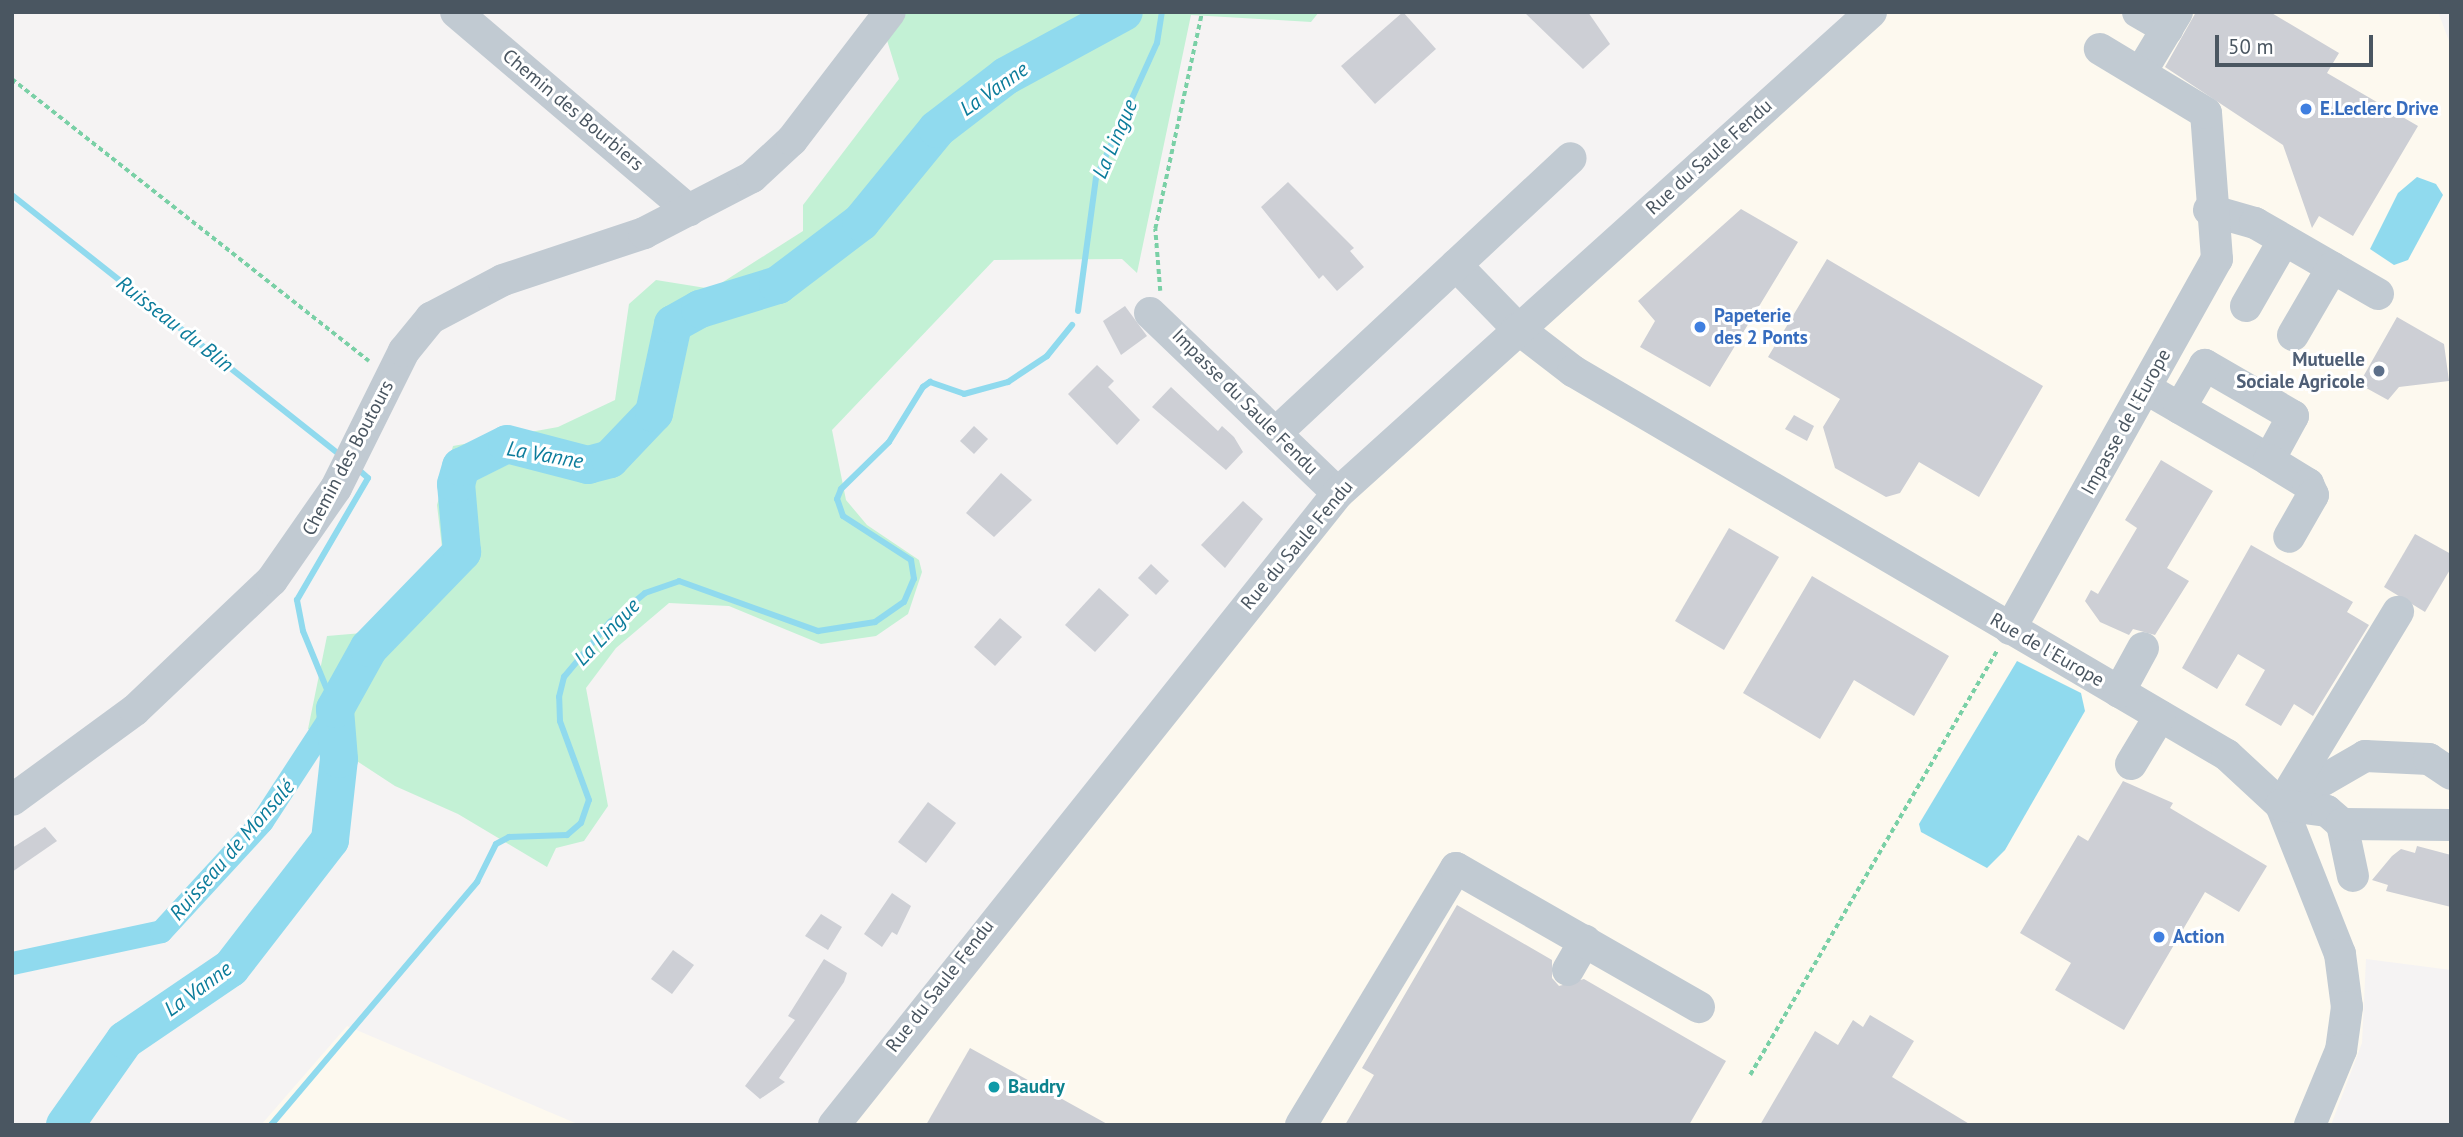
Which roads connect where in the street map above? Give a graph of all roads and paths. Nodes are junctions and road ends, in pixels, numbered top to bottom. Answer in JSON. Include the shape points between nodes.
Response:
{"nodes":[{"id":1,"x":456,"y":12,"type":"edge"},
{"id":2,"x":890,"y":12,"type":"edge"},
{"id":3,"x":1202,"y":12,"type":"edge"},
{"id":4,"x":1871,"y":12,"type":"edge"},
{"id":5,"x":2138,"y":12,"type":"edge"},
{"id":6,"x":2172,"y":21,"type":"edge"},
{"id":7,"x":2100,"y":48,"type":"dead end"},
{"id":8,"x":2141,"y":72,"type":"junction"},
{"id":9,"x":12,"y":79,"type":"edge"},
{"id":10,"x":1571,"y":158,"type":"dead end"},
{"id":11,"x":689,"y":210,"type":"junction"},
{"id":12,"x":2209,"y":210,"type":"junction"},
{"id":13,"x":2284,"y":240,"type":"junction"},
{"id":14,"x":1456,"y":265,"type":"junction"},
{"id":15,"x":2332,"y":268,"type":"junction"},
{"id":16,"x":2378,"y":294,"type":"dead end"},
{"id":17,"x":2246,"y":306,"type":"dead end"},
{"id":18,"x":1159,"y":319,"type":"joint"},
{"id":19,"x":1517,"y":328,"type":"junction"},
{"id":20,"x":2293,"y":335,"type":"dead end"},
{"id":21,"x":391,"y":377,"type":"junction"},
{"id":22,"x":2145,"y":388,"type":"junction"},
{"id":23,"x":2180,"y":408,"type":"junction"},
{"id":24,"x":1279,"y":430,"type":"junction"},
{"id":25,"x":2269,"y":460,"type":"junction"},
{"id":26,"x":1338,"y":493,"type":"junction"},
{"id":27,"x":2289,"y":537,"type":"dead end"},
{"id":28,"x":2398,"y":612,"type":"dead end"},
{"id":29,"x":2010,"y":629,"type":"junction"},
{"id":30,"x":2143,"y":648,"type":"dead end"},
{"id":31,"x":2119,"y":692,"type":"junction"},
{"id":32,"x":2160,"y":716,"type":"junction"},
{"id":33,"x":2131,"y":764,"type":"dead end"},
{"id":34,"x":2451,"y":774,"type":"edge"},
{"id":35,"x":12,"y":800,"type":"edge"},
{"id":36,"x":2281,"y":805,"type":"junction"},
{"id":37,"x":2342,"y":824,"type":"junction"},
{"id":38,"x":2451,"y":825,"type":"edge"},
{"id":39,"x":2353,"y":876,"type":"dead end"},
{"id":40,"x":1585,"y":941,"type":"junction"},
{"id":41,"x":1568,"y":970,"type":"dead end"},
{"id":42,"x":1699,"y":1007,"type":"dead end"},
{"id":43,"x":1751,"y":1075,"type":"dead end"},
{"id":44,"x":834,"y":1125,"type":"edge"},
{"id":45,"x":1301,"y":1125,"type":"edge"},
{"id":46,"x":2310,"y":1125,"type":"edge"}],
"edges":[{"from":1,"to":11,"type":"street","name":"Chemin des Bourbiers"},
{"from":2,"to":11,"type":"street","name":"Chemin des Boutours","via":[[792,140],[752,177]]},
{"from":3,"to":18,"type":"path","via":[[1155,229]]},
{"from":4,"to":19,"type":"street","name":"Rue du Saule Fendu"},
{"from":5,"to":6,"type":"street"},
{"from":6,"to":8,"type":"street"},
{"from":7,"to":8,"type":"street"},
{"from":8,"to":12,"type":"street","name":"Impasse de l'Europe","via":[[2206,113]]},
{"from":9,"to":21,"type":"path"},
{"from":10,"to":14,"type":"street"},
{"from":11,"to":21,"type":"street","name":"Chemin des Boutours","via":[[644,233],[503,279],[443,310],[412,339]]},
{"from":12,"to":13,"type":"street"},
{"from":12,"to":22,"type":"street","name":"Impasse de l'Europe","via":[[2217,258]]},
{"from":13,"to":15,"type":"street"},
{"from":13,"to":17,"type":"street"},
{"from":14,"to":19,"type":"street","name":"Rue de l'Europe"},
{"from":14,"to":24,"type":"street"},
{"from":15,"to":16,"type":"street"},
{"from":15,"to":20,"type":"street"},
{"from":18,"to":24,"type":"street","name":"Impasse du Saule Fendu"},
{"from":19,"to":26,"type":"street","name":"Rue du Saule Fendu"},
{"from":19,"to":29,"type":"street","name":"Rue de l'Europe","via":[[1573,371]]},
{"from":21,"to":35,"type":"street","name":"Chemin des Boutours","via":[[336,488],[272,580],[135,710]]},
{"from":22,"to":23,"type":"street"},
{"from":22,"to":29,"type":"street","name":"Impasse de l'Europe"},
{"from":23,"to":25,"type":"street"},
{"from":23,"to":25,"type":"street","via":[[2205,365],[2293,416]]},
{"from":24,"to":26,"type":"street","name":"Impasse du Saule Fendu"},
{"from":25,"to":27,"type":"street","via":[[2308,484],[2313,495]]},
{"from":26,"to":44,"type":"street","name":"Rue du Saule Fendu"},
{"from":28,"to":36,"type":"street"},
{"from":29,"to":31,"type":"street","name":"Rue de l'Europe"},
{"from":29,"to":43,"type":"path"},
{"from":30,"to":31,"type":"street"},
{"from":31,"to":32,"type":"street","name":"Rue de l'Europe"},
{"from":32,"to":33,"type":"street"},
{"from":32,"to":36,"type":"street","name":"Rue de l'Europe","via":[[2227,755]]},
{"from":34,"to":36,"type":"street","via":[[2429,759],[2365,757]]},
{"from":36,"to":37,"type":"street","via":[[2327,811]]},
{"from":36,"to":46,"type":"street","name":"Rue de l'Europe","via":[[2340,954],[2347,1007],[2341,1050]]},
{"from":37,"to":38,"type":"street"},
{"from":37,"to":39,"type":"street"},
{"from":40,"to":41,"type":"street"},
{"from":40,"to":42,"type":"street"},
{"from":40,"to":45,"type":"street","via":[[1456,868]]}]}
